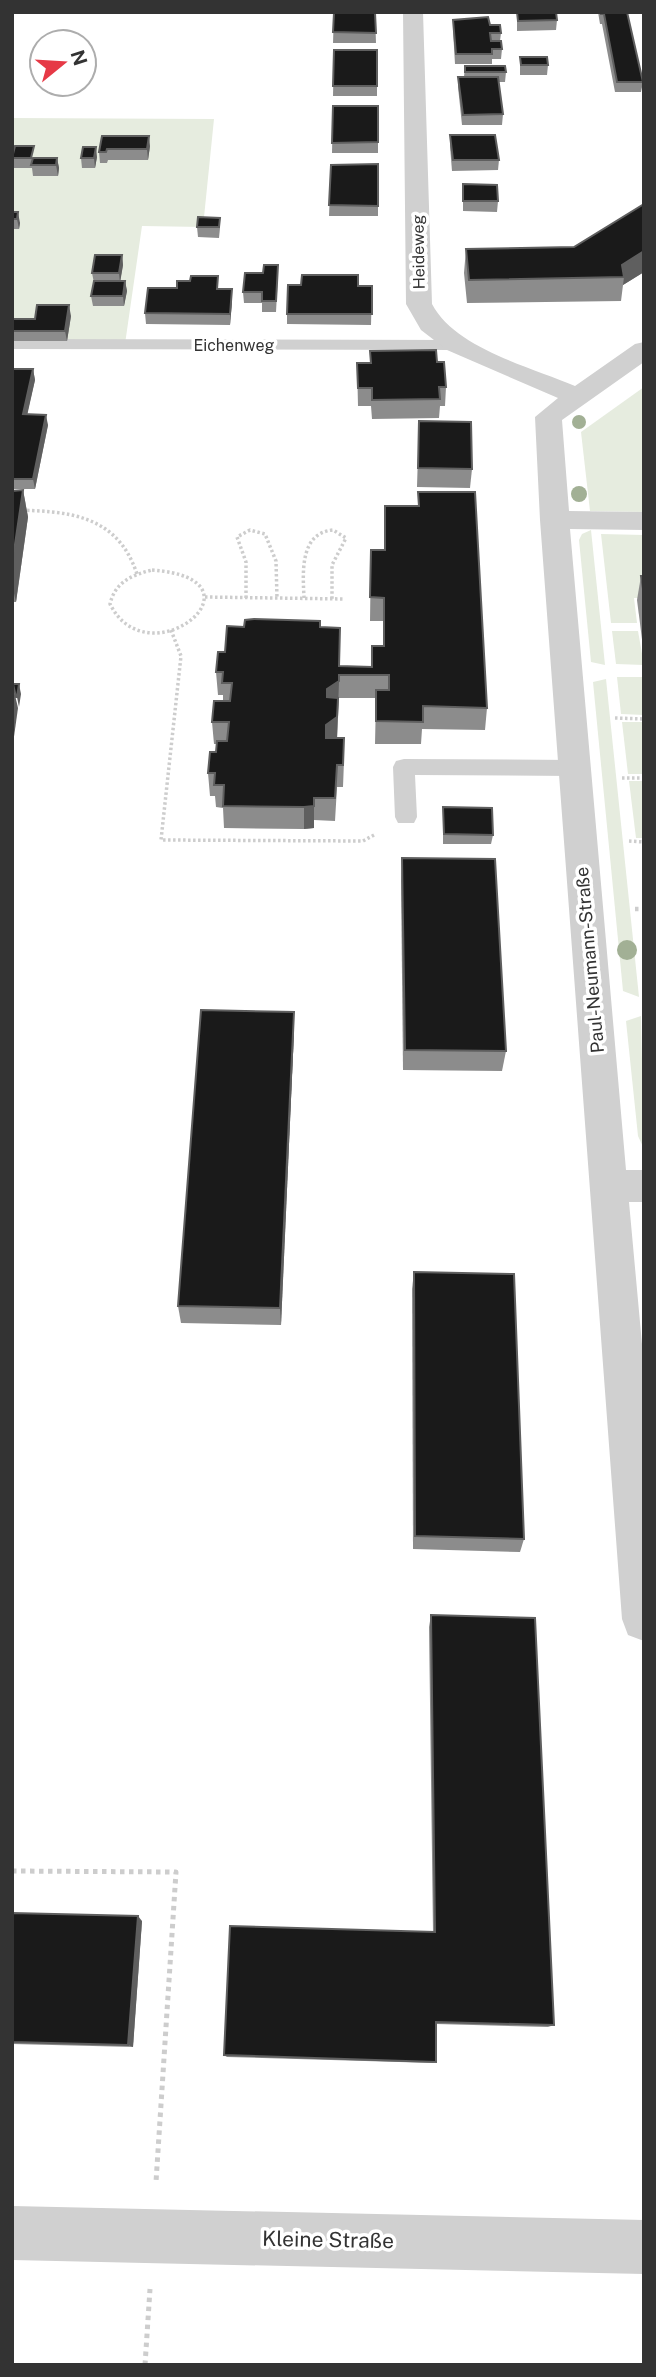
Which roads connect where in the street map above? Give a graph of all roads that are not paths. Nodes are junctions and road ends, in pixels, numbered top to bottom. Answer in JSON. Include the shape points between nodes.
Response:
{"nodes":[{"id":1,"x":413,"y":12,"type":"edge"},
{"id":2,"x":12,"y":344,"type":"edge"},
{"id":3,"x":456,"y":345,"type":"junction"},
{"id":4,"x":644,"y":350,"type":"edge"},
{"id":5,"x":577,"y":396,"type":"junction"},
{"id":6,"x":554,"y":520,"type":"junction"},
{"id":7,"x":644,"y":521,"type":"edge"},
{"id":8,"x":574,"y":768,"type":"junction"},
{"id":9,"x":406,"y":817,"type":"road end"},
{"id":10,"x":626,"y":1186,"type":"edge"},
{"id":11,"x":644,"y":1619,"type":"edge"},
{"id":12,"x":12,"y":2233,"type":"edge"},
{"id":13,"x":644,"y":2246,"type":"edge"}],
"edges":[{"from":1,"to":3,"type":"street","name":"Heideweg","via":[[419,304],[429,325]]},
{"from":2,"to":3,"type":"lane","name":"Eichenweg"},
{"from":3,"to":5,"type":"street","name":"Heideweg"},
{"from":4,"to":5,"type":"street","name":"Paul-Neumann-Straße"},
{"from":5,"to":6,"type":"street","name":"Paul-Neumann-Straße","via":[[548,417]]},
{"from":6,"to":7,"type":"street"},
{"from":6,"to":8,"type":"street","name":"Paul-Neumann-Straße"},
{"from":8,"to":9,"type":"lane","via":[[404,767]]},
{"from":8,"to":10,"type":"street","name":"Paul-Neumann-Straße"},
{"from":10,"to":11,"type":"street","name":"Paul-Neumann-Straße"},
{"from":12,"to":13,"type":"street","name":"Kleine Straße"}]}
